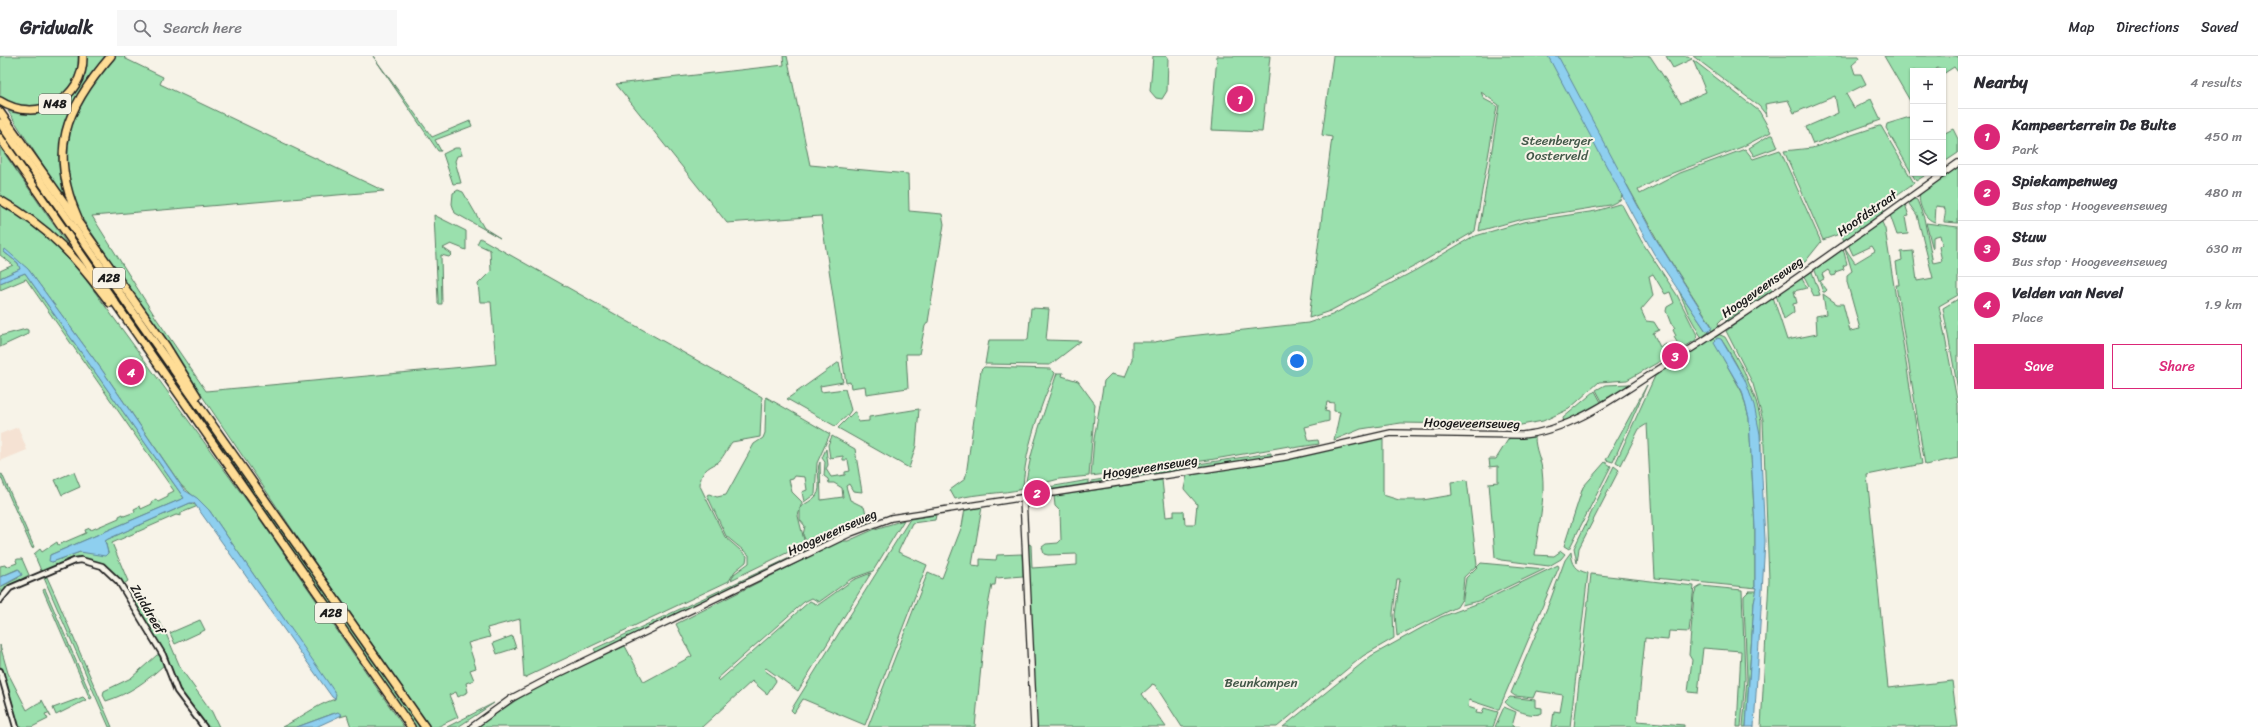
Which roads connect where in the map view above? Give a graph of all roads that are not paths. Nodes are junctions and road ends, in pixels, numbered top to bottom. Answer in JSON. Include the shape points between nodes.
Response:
{"nodes":[{"id":1,"x":83,"y":56,"type":"edge"},
{"id":2,"x":111,"y":56,"type":"edge"},
{"id":3,"x":0,"y":101,"type":"edge"},
{"id":4,"x":0,"y":112,"type":"edge"},
{"id":5,"x":0,"y":123,"type":"edge"},
{"id":6,"x":0,"y":138,"type":"edge"},
{"id":7,"x":1958,"y":163,"type":"edge"},
{"id":8,"x":0,"y":200,"type":"edge"},
{"id":9,"x":85,"y":232,"type":"junction"},
{"id":10,"x":1828,"y":254,"type":"joint"},
{"id":11,"x":142,"y":342,"type":"junction"},
{"id":12,"x":219,"y":433,"type":"junction"},
{"id":13,"x":1023,"y":498,"type":"junction"},
{"id":14,"x":0,"y":600,"type":"edge"},
{"id":15,"x":0,"y":671,"type":"edge"},
{"id":16,"x":16,"y":727,"type":"edge"},
{"id":17,"x":204,"y":727,"type":"edge"},
{"id":18,"x":411,"y":727,"type":"edge"},
{"id":19,"x":425,"y":727,"type":"edge"},
{"id":20,"x":472,"y":727,"type":"edge"},
{"id":21,"x":1034,"y":727,"type":"edge"}],
"edges":[{"from":1,"to":3,"type":"highway","number":"N48","via":[[77,80],[65,97],[56,104],[29,111],[8,107]]},
{"from":2,"to":9,"type":"highway","number":"A28","via":[[81,96],[64,138],[62,161],[67,191]]},
{"from":4,"to":9,"type":"highway","number":"A28"},
{"from":5,"to":12,"type":"highway","number":"A28"},
{"from":6,"to":11,"type":"highway","number":"A28"},
{"from":7,"to":10,"type":"main road","name":"Hoofdstraat"},
{"from":8,"to":11,"type":"highway","number":"A28","via":[[29,217],[63,245]]},
{"from":9,"to":12,"type":"highway","number":"A28","via":[[170,352]]},
{"from":10,"to":13,"type":"main road","name":"Hoogeveenseweg","via":[[1722,329],[1648,377],[1586,414],[1543,432],[1508,436],[1391,433],[1284,457]]},
{"from":11,"to":18,"type":"highway","number":"A28"},
{"from":12,"to":19,"type":"highway","number":"A28"},
{"from":13,"to":20,"type":"main road","name":"Hoogeveenseweg","via":[[898,517],[874,524],[526,689]]},
{"from":13,"to":21,"type":"main road"},
{"from":14,"to":17,"type":"street","name":"Zuiddreef","via":[[10,588],[77,560],[100,565],[128,596],[163,655],[177,691]]},
{"from":15,"to":16,"type":"street"}]}
